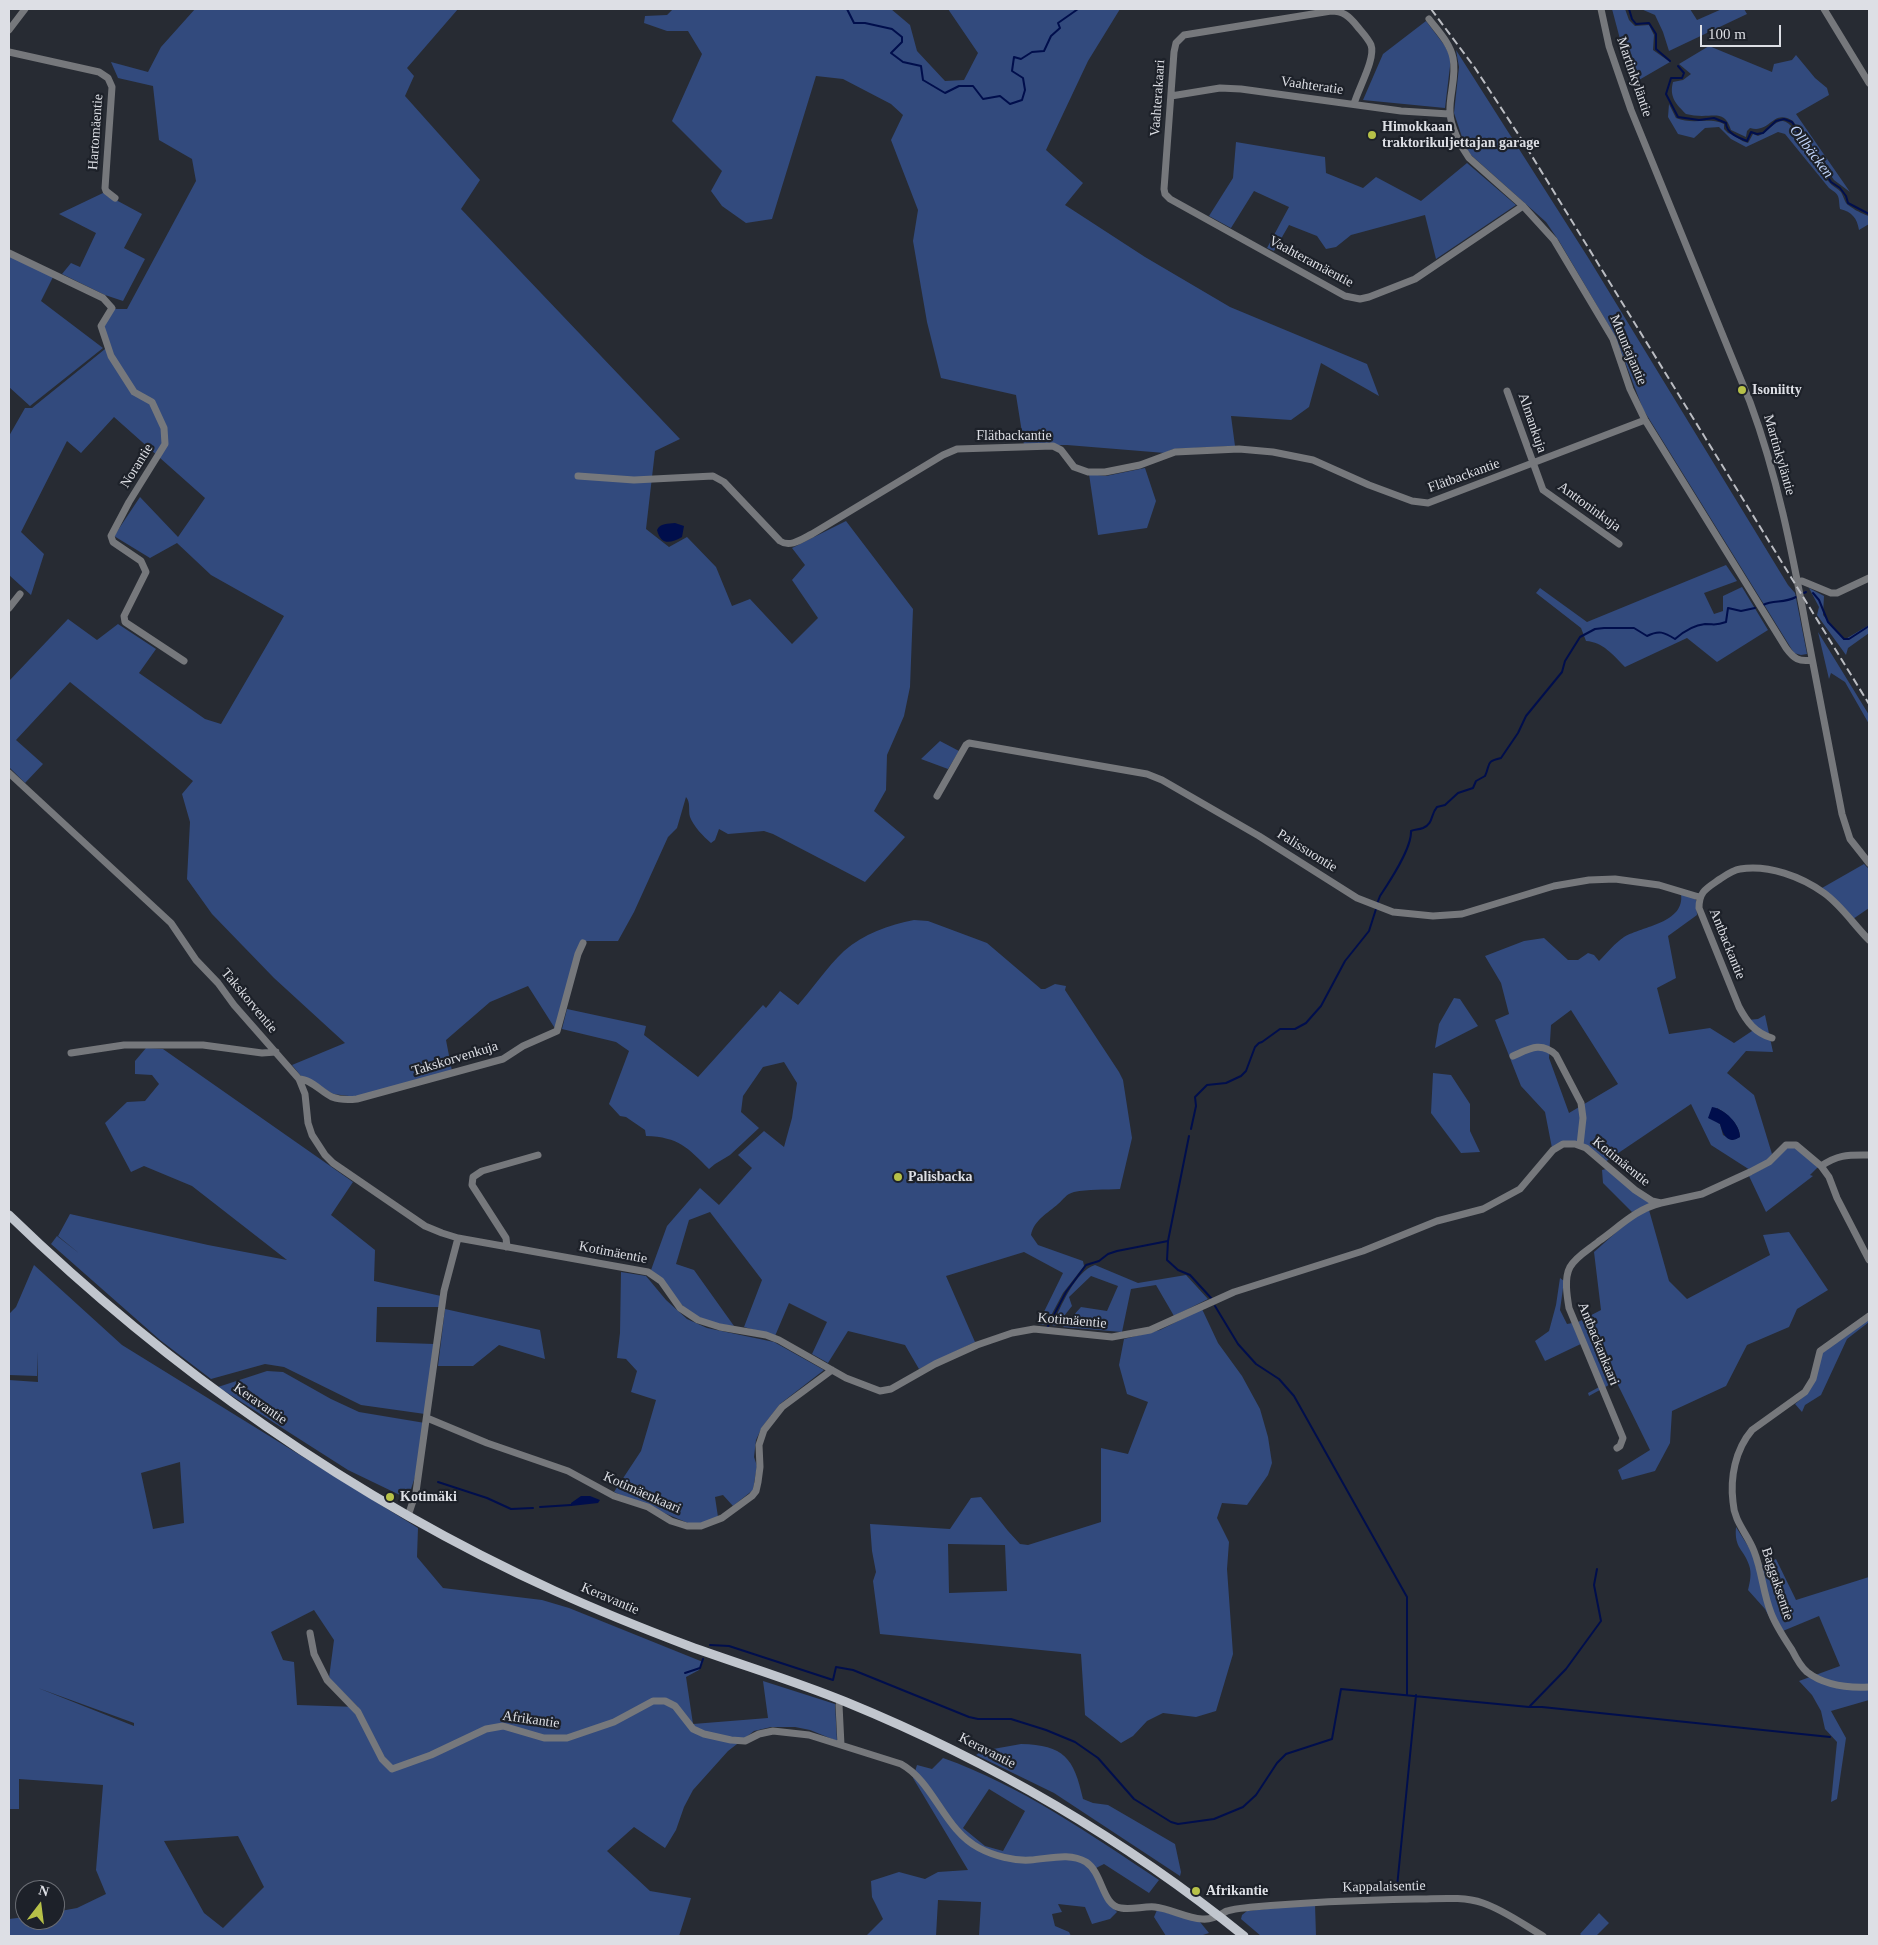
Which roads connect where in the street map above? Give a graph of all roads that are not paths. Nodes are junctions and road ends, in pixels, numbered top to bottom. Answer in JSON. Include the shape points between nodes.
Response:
{"nodes":[{"id":1,"x":26,"y":9,"type":"edge"},
{"id":2,"x":1601,"y":9,"type":"edge"},
{"id":3,"x":1824,"y":9,"type":"edge"},
{"id":4,"x":1429,"y":19,"type":"dead end"},
{"id":5,"x":9,"y":30,"type":"edge"},
{"id":6,"x":9,"y":52,"type":"edge"},
{"id":7,"x":1869,"y":83,"type":"edge"},
{"id":8,"x":1171,"y":96,"type":"junction"},
{"id":9,"x":1354,"y":104,"type":"junction"},
{"id":10,"x":1449,"y":114,"type":"junction"},
{"id":11,"x":1165,"y":194,"type":"joint"},
{"id":12,"x":115,"y":198,"type":"dead end"},
{"id":13,"x":1523,"y":206,"type":"junction"},
{"id":14,"x":9,"y":253,"type":"edge"},
{"id":15,"x":1507,"y":391,"type":"dead end"},
{"id":16,"x":1645,"y":420,"type":"junction"},
{"id":17,"x":1533,"y":463,"type":"junction"},
{"id":18,"x":578,"y":476,"type":"dead end"},
{"id":19,"x":1619,"y":544,"type":"dead end"},
{"id":20,"x":1869,"y":578,"type":"edge"},
{"id":21,"x":1798,"y":582,"type":"junction"},
{"id":22,"x":20,"y":594,"type":"dead end"},
{"id":23,"x":9,"y":608,"type":"edge"},
{"id":24,"x":1812,"y":660,"type":"junction"},
{"id":25,"x":184,"y":661,"type":"dead end"},
{"id":26,"x":9,"y":773,"type":"edge"},
{"id":27,"x":937,"y":796,"type":"dead end"},
{"id":28,"x":1869,"y":863,"type":"edge"},
{"id":29,"x":1699,"y":897,"type":"junction"},
{"id":30,"x":1869,"y":940,"type":"edge"},
{"id":31,"x":583,"y":943,"type":"dead end"},
{"id":32,"x":1772,"y":1038,"type":"dead end"},
{"id":33,"x":276,"y":1052,"type":"junction"},
{"id":34,"x":71,"y":1053,"type":"dead end"},
{"id":35,"x":1513,"y":1056,"type":"dead end"},
{"id":36,"x":299,"y":1079,"type":"junction"},
{"id":37,"x":1580,"y":1145,"type":"junction"},
{"id":38,"x":538,"y":1155,"type":"dead end"},
{"id":39,"x":1869,"y":1155,"type":"edge"},
{"id":40,"x":1821,"y":1166,"type":"junction"},
{"id":41,"x":1661,"y":1203,"type":"junction"},
{"id":42,"x":9,"y":1215,"type":"edge"},
{"id":43,"x":458,"y":1238,"type":"junction"},
{"id":44,"x":507,"y":1247,"type":"junction"},
{"id":45,"x":1869,"y":1260,"type":"edge"},
{"id":46,"x":1869,"y":1316,"type":"edge"},
{"id":47,"x":832,"y":1370,"type":"junction"},
{"id":48,"x":427,"y":1418,"type":"junction"},
{"id":49,"x":1617,"y":1448,"type":"dead end"},
{"id":50,"x":408,"y":1516,"type":"junction"},
{"id":51,"x":310,"y":1632,"type":"dead end"},
{"id":52,"x":1869,"y":1687,"type":"edge"},
{"id":53,"x":842,"y":1700,"type":"junction"},
{"id":54,"x":841,"y":1745,"type":"junction"},
{"id":55,"x":1218,"y":1916,"type":"junction"},
{"id":56,"x":1244,"y":1936,"type":"edge"},
{"id":57,"x":1542,"y":1936,"type":"edge"}],
"edges":[{"from":1,"to":5,"type":"street"},
{"from":2,"to":21,"type":"street","name":"Martinkyläntie","via":[[1609,46],[1631,110],[1765,443]]},
{"from":3,"to":7,"type":"street"},
{"from":4,"to":10,"type":"street","name":"Muuntajantie","via":[[1448,43],[1453,57]]},
{"from":6,"to":12,"type":"street","name":"Hartomäentie","via":[[99,72],[108,78],[112,87],[105,188]]},
{"from":8,"to":9,"type":"street","name":"Vaahteratie","via":[[1231,88]]},
{"from":8,"to":9,"type":"street","name":"Vaahterakaari","via":[[1175,47],[1184,35],[1336,11],[1352,20],[1372,48]]},
{"from":8,"to":11,"type":"street","name":"Vaahterakaari"},
{"from":9,"to":10,"type":"street","name":"Vaahteratie"},
{"from":10,"to":13,"type":"street","name":"Muuntajantie","via":[[1469,158]]},
{"from":11,"to":13,"type":"street","name":"Vaahteramäentie","via":[[1337,291],[1360,299],[1415,279]]},
{"from":13,"to":16,"type":"street","name":"Muuntajantie","via":[[1554,240],[1604,322]]},
{"from":14,"to":25,"type":"street","name":"Norantie","via":[[103,298],[112,308],[102,326],[112,356],[134,392],[152,402],[164,428],[165,444],[111,536],[113,542],[141,561],[146,572],[124,616],[125,622]]},
{"from":15,"to":17,"type":"street","name":"Almankuja"},
{"from":16,"to":17,"type":"street","name":"Flätbackantie"},
{"from":16,"to":24,"type":"street","name":"Muuntajantie","via":[[1786,648],[1796,659]]},
{"from":17,"to":18,"type":"street","name":"Flätbackantie","via":[[1434,501],[1420,503],[1313,460],[1273,452],[1239,449],[1176,452],[1140,465],[1098,473],[1074,467],[1062,450],[1053,446],[957,449],[790,544],[780,541],[724,482],[713,476],[634,480]]},
{"from":17,"to":19,"type":"street","name":"Anttoninkuja","via":[[1543,490]]},
{"from":20,"to":21,"type":"street","via":[[1837,593]]},
{"from":21,"to":24,"type":"street","name":"Martinkyläntie"},
{"from":22,"to":23,"type":"street"},
{"from":24,"to":28,"type":"street","name":"Martinkyläntie","via":[[1842,814],[1850,838]]},
{"from":26,"to":33,"type":"street","name":"Takskorventie","via":[[171,923],[196,960]]},
{"from":27,"to":29,"type":"street","name":"Palissuontie","via":[[969,743],[1147,774],[1259,836],[1357,898],[1393,912],[1433,916],[1462,914],[1554,886],[1589,880],[1615,879],[1659,885]]},
{"from":29,"to":30,"type":"street","name":"Antbackantie","via":[[1738,869],[1752,867],[1781,872],[1825,893]]},
{"from":29,"to":32,"type":"street","name":"Antbackantie","via":[[1699,908],[1739,1008],[1755,1030]]},
{"from":31,"to":36,"type":"street","name":"Takskorvenkuja","via":[[557,1031],[502,1059],[357,1099],[332,1097],[307,1080]]},
{"from":33,"to":34,"type":"street","via":[[203,1045],[124,1046]]},
{"from":33,"to":36,"type":"street","name":"Takskorventie"},
{"from":35,"to":37,"type":"street","via":[[1541,1046],[1556,1054],[1581,1103]]},
{"from":36,"to":43,"type":"street","name":"Takskorventie","via":[[312,1135],[333,1163],[425,1226]]},
{"from":37,"to":41,"type":"street","name":"Kotimäentie","via":[[1635,1190]]},
{"from":37,"to":47,"type":"street","name":"Kotimäentie","via":[[1569,1143],[1553,1150],[1520,1189],[1491,1206],[1437,1221],[1363,1251],[1234,1292],[1150,1330],[1112,1337],[1034,1328],[1012,1332],[935,1364],[891,1389],[880,1391]]},
{"from":38,"to":44,"type":"street","via":[[482,1171],[473,1177],[472,1185],[506,1238]]},
{"from":39,"to":40,"type":"street","via":[[1844,1155]]},
{"from":40,"to":41,"type":"street","via":[[1791,1144],[1783,1147],[1769,1162],[1702,1194]]},
{"from":40,"to":45,"type":"street"},
{"from":41,"to":49,"type":"street","name":"Antbackankaari","via":[[1629,1218],[1570,1268],[1566,1292],[1569,1308],[1623,1438]]},
{"from":42,"to":50,"type":"main road","name":"Keravantie","via":[[132,1326],[209,1386],[306,1453]]},
{"from":43,"to":44,"type":"street","name":"Kotimäentie"},
{"from":43,"to":48,"type":"street","via":[[444,1291]]},
{"from":44,"to":47,"type":"street","name":"Kotimäentie","via":[[648,1272],[661,1282],[680,1308],[698,1320],[772,1338]]},
{"from":46,"to":52,"type":"street","name":"Baggaksentie","via":[[1824,1346],[1805,1392],[1746,1436],[1734,1466],[1732,1490],[1737,1522],[1754,1551],[1771,1612],[1801,1665],[1815,1677],[1840,1685]]},
{"from":47,"to":48,"type":"street","name":"Kotimäenkaari","via":[[782,1407],[764,1430],[759,1446],[758,1482],[752,1496],[722,1518],[701,1526],[676,1523],[648,1507],[614,1496],[568,1471]]},
{"from":48,"to":50,"type":"street","via":[[416,1492]]},
{"from":50,"to":53,"type":"main road","name":"Keravantie","via":[[510,1569],[595,1608]]},
{"from":51,"to":54,"type":"street","name":"Afrikantie","via":[[314,1654],[327,1680],[358,1712],[382,1759],[392,1768],[431,1755],[486,1729],[503,1726],[544,1738],[567,1738],[614,1722],[653,1701],[665,1701],[675,1706],[693,1729],[704,1734],[745,1741],[773,1731],[795,1732]]},
{"from":53,"to":54,"type":"street"},
{"from":53,"to":55,"type":"main road","name":"Keravantie","via":[[944,1744],[1048,1799],[1166,1876]]},
{"from":54,"to":55,"type":"street","name":"Afrikantie","via":[[908,1767],[954,1826],[982,1850],[1022,1860],[1078,1858],[1093,1869],[1107,1898],[1117,1907],[1156,1907],[1202,1919]]},
{"from":55,"to":56,"type":"main road","name":"Keravantie"},
{"from":55,"to":57,"type":"street","name":"Kappalaisentie","via":[[1239,1908],[1304,1902],[1459,1899],[1492,1906]]}]}
